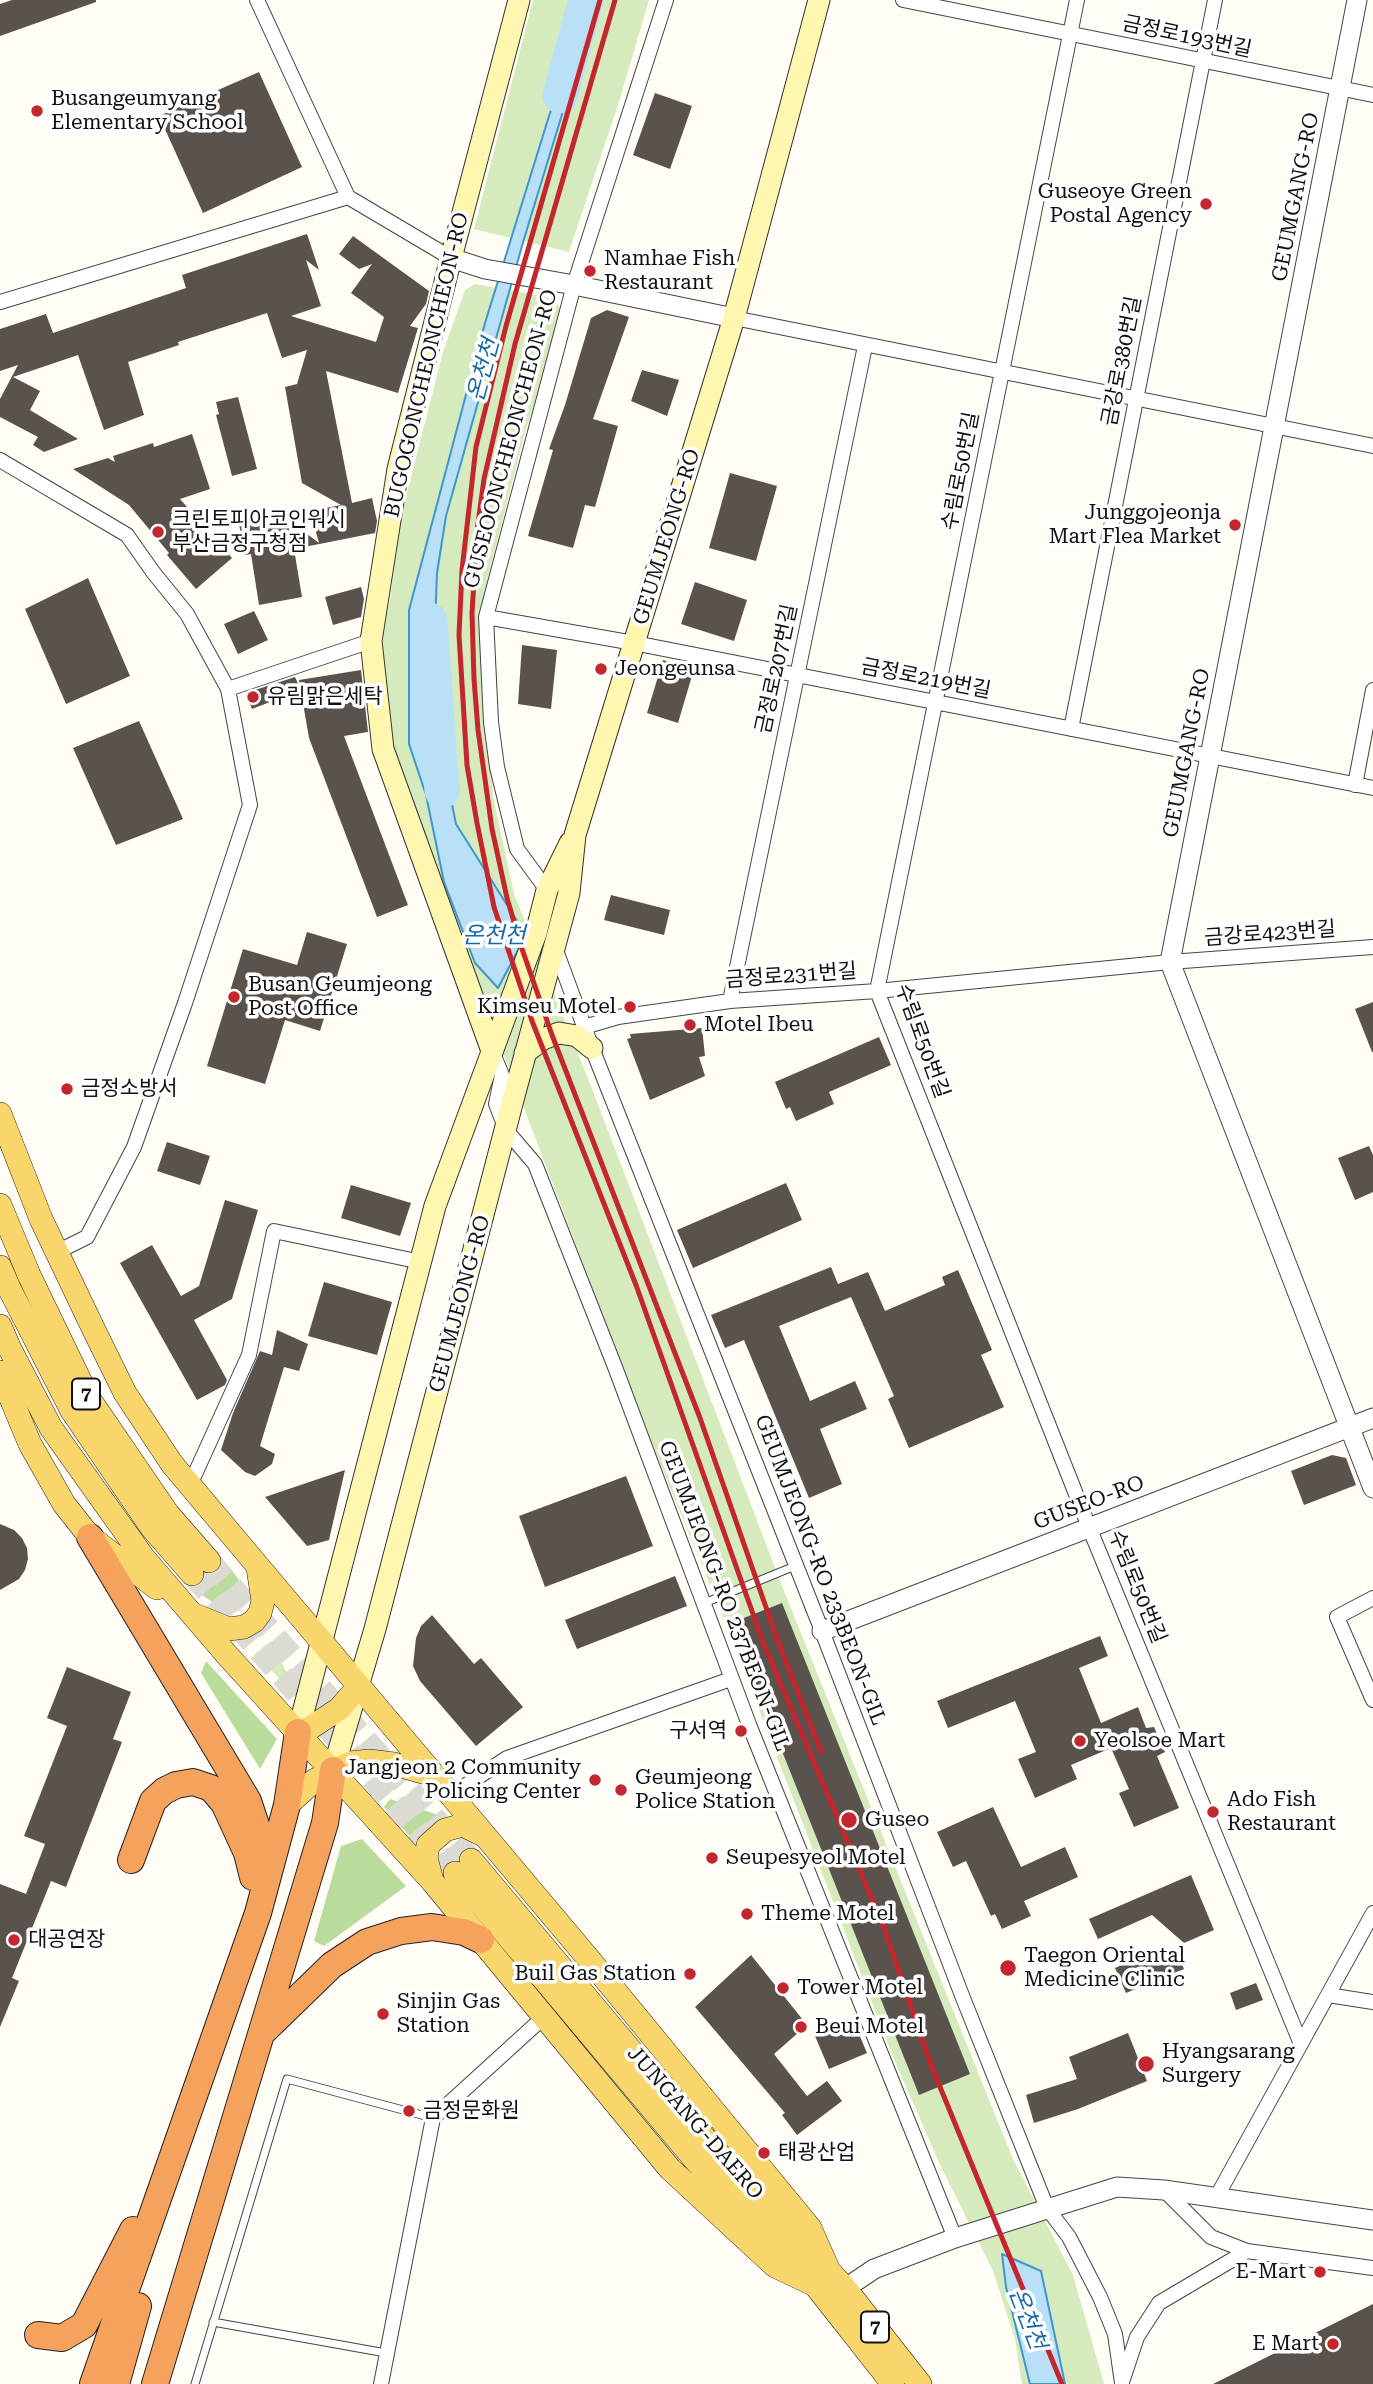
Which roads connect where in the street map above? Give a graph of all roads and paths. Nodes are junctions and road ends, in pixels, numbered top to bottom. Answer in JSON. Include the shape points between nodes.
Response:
{"nodes":[{"id":1,"x":257,"y":0,"type":"edge"},
{"id":2,"x":519,"y":0,"type":"edge"},
{"id":3,"x":666,"y":0,"type":"edge"},
{"id":4,"x":819,"y":0,"type":"edge"},
{"id":5,"x":903,"y":0,"type":"edge"},
{"id":6,"x":1077,"y":0,"type":"edge"},
{"id":7,"x":1216,"y":0,"type":"edge"},
{"id":8,"x":1357,"y":0,"type":"edge"},
{"id":9,"x":1070,"y":34,"type":"junction"},
{"id":10,"x":1203,"y":61,"type":"junction"},
{"id":11,"x":1340,"y":90,"type":"junction"},
{"id":12,"x":1373,"y":96,"type":"edge"},
{"id":13,"x":348,"y":197,"type":"junction"},
{"id":14,"x":451,"y":258,"type":"junction"},
{"id":15,"x":569,"y":284,"type":"junction"},
{"id":16,"x":0,"y":302,"type":"edge"},
{"id":17,"x":734,"y":318,"type":"junction"},
{"id":18,"x":865,"y":346,"type":"junction"},
{"id":19,"x":1002,"y":372,"type":"junction"},
{"id":20,"x":1136,"y":399,"type":"junction"},
{"id":21,"x":1274,"y":428,"type":"junction"},
{"id":22,"x":1373,"y":446,"type":"edge"},
{"id":23,"x":0,"y":460,"type":"edge"},
{"id":24,"x":486,"y":617,"type":"junction"},
{"id":25,"x":371,"y":641,"type":"junction"},
{"id":26,"x":634,"y":643,"type":"junction"},
{"id":27,"x":797,"y":675,"type":"junction"},
{"id":28,"x":228,"y":689,"type":"junction"},
{"id":29,"x":1373,"y":690,"type":"edge"},
{"id":30,"x":935,"y":702,"type":"junction"},
{"id":31,"x":1071,"y":729,"type":"junction"},
{"id":32,"x":1209,"y":757,"type":"junction"},
{"id":33,"x":1355,"y":785,"type":"junction"},
{"id":34,"x":1373,"y":788,"type":"edge"},
{"id":35,"x":575,"y":835,"type":"junction"},
{"id":36,"x":547,"y":890,"type":"junction"},
{"id":37,"x":555,"y":946,"type":"junction"},
{"id":38,"x":1373,"y":947,"type":"edge"},
{"id":39,"x":1170,"y":962,"type":"junction"},
{"id":40,"x":877,"y":991,"type":"junction"},
{"id":41,"x":730,"y":1001,"type":"junction"},
{"id":42,"x":584,"y":1027,"type":"junction"},
{"id":43,"x":494,"y":1046,"type":"junction"},
{"id":44,"x":592,"y":1048,"type":"junction"},
{"id":45,"x":525,"y":1053,"type":"junction"},
{"id":46,"x":0,"y":1114,"type":"edge"},
{"id":47,"x":506,"y":1130,"type":"junction"},
{"id":48,"x":0,"y":1205,"type":"edge"},
{"id":49,"x":57,"y":1252,"type":"junction"},
{"id":50,"x":421,"y":1262,"type":"junction"},
{"id":51,"x":0,"y":1267,"type":"edge"},
{"id":52,"x":0,"y":1326,"type":"edge"},
{"id":53,"x":0,"y":1372,"type":"edge"},
{"id":54,"x":7,"y":1406,"type":"edge"},
{"id":55,"x":1373,"y":1418,"type":"edge"},
{"id":56,"x":1348,"y":1427,"type":"junction"},
{"id":57,"x":190,"y":1485,"type":"junction"},
{"id":58,"x":1373,"y":1488,"type":"edge"},
{"id":59,"x":1090,"y":1527,"type":"junction"},
{"id":60,"x":90,"y":1537,"type":"junction"},
{"id":61,"x":258,"y":1568,"type":"junction"},
{"id":62,"x":789,"y":1568,"type":"junction"},
{"id":63,"x":1373,"y":1598,"type":"edge"},
{"id":64,"x":702,"y":1604,"type":"junction"},
{"id":65,"x":191,"y":1613,"type":"junction"},
{"id":66,"x":822,"y":1631,"type":"junction"},
{"id":67,"x":321,"y":1640,"type":"junction"},
{"id":68,"x":731,"y":1679,"type":"junction"},
{"id":69,"x":359,"y":1686,"type":"junction"},
{"id":70,"x":1373,"y":1700,"type":"edge"},
{"id":71,"x":298,"y":1732,"type":"junction"},
{"id":72,"x":333,"y":1770,"type":"junction"},
{"id":73,"x":433,"y":1775,"type":"junction"},
{"id":74,"x":451,"y":1795,"type":"junction"},
{"id":75,"x":287,"y":1805,"type":"junction"},
{"id":76,"x":483,"y":1835,"type":"junction"},
{"id":77,"x":131,"y":1860,"type":"dead end"},
{"id":78,"x":463,"y":1867,"type":"tunnel mouth"},
{"id":79,"x":432,"y":1881,"type":"junction"},
{"id":80,"x":258,"y":1913,"type":"junction"},
{"id":81,"x":1373,"y":1913,"type":"edge"},
{"id":82,"x":481,"y":1940,"type":"junction"},
{"id":83,"x":1328,"y":1995,"type":"junction"},
{"id":84,"x":1373,"y":2002,"type":"edge"},
{"id":85,"x":545,"y":2016,"type":"junction"},
{"id":86,"x":261,"y":2034,"type":"junction"},
{"id":87,"x":1301,"y":2044,"type":"junction"},
{"id":88,"x":433,"y":2118,"type":"junction"},
{"id":89,"x":187,"y":2119,"type":"junction"},
{"id":90,"x":1164,"y":2190,"type":"junction"},
{"id":91,"x":1216,"y":2198,"type":"junction"},
{"id":92,"x":1047,"y":2208,"type":"junction"},
{"id":93,"x":1373,"y":2220,"type":"edge"},
{"id":94,"x":955,"y":2238,"type":"junction"},
{"id":95,"x":1247,"y":2252,"type":"junction"},
{"id":96,"x":1373,"y":2268,"type":"edge"},
{"id":97,"x":829,"y":2286,"type":"junction"},
{"id":98,"x":213,"y":2322,"type":"junction"},
{"id":99,"x":38,"y":2335,"type":"dead end"},
{"id":100,"x":386,"y":2353,"type":"junction"},
{"id":101,"x":1122,"y":2383,"type":"edge"},
{"id":102,"x":93,"y":2384,"type":"edge"},
{"id":103,"x":116,"y":2384,"type":"edge"},
{"id":104,"x":155,"y":2384,"type":"edge"},
{"id":105,"x":195,"y":2384,"type":"edge"},
{"id":106,"x":381,"y":2384,"type":"edge"},
{"id":107,"x":893,"y":2384,"type":"edge"},
{"id":108,"x":920,"y":2384,"type":"edge"}],
"edges":[{"from":1,"to":13,"type":"street"},
{"from":2,"to":14,"type":"main road","name":"BUGOGONCHEONCHEON-RO"},
{"from":3,"to":15,"type":"street","name":"GUSEOONCHEONCHEON-RO"},
{"from":4,"to":17,"type":"main road","name":"GEUMJEONG-RO"},
{"from":5,"to":9,"type":"street","name":"금정로193번길"},
{"from":6,"to":9,"type":"street","name":"수림로50번길"},
{"from":7,"to":10,"type":"street","name":"금강로380번길"},
{"from":8,"to":11,"type":"street","name":"GEUMGANG-RO"},
{"from":9,"to":10,"type":"street","name":"금정로193번길"},
{"from":9,"to":19,"type":"street","name":"수림로50번길"},
{"from":10,"to":11,"type":"street","name":"금정로193번길"},
{"from":10,"to":20,"type":"street","name":"금강로380번길"},
{"from":11,"to":12,"type":"street","name":"금정로193번길"},
{"from":11,"to":21,"type":"street","name":"GEUMGANG-RO"},
{"from":13,"to":14,"type":"street"},
{"from":13,"to":16,"type":"street"},
{"from":14,"to":15,"type":"street"},
{"from":14,"to":25,"type":"main road","name":"BUGOGONCHEONCHEON-RO","via":[[398,469]]},
{"from":15,"to":17,"type":"street"},
{"from":15,"to":24,"type":"street","name":"GUSEOONCHEONCHEON-RO"},
{"from":17,"to":18,"type":"street"},
{"from":17,"to":26,"type":"main road","name":"GEUMJEONG-RO"},
{"from":18,"to":19,"type":"street"},
{"from":18,"to":27,"type":"street","name":"금정로207번길"},
{"from":19,"to":20,"type":"street"},
{"from":19,"to":30,"type":"street","name":"수림로50번길"},
{"from":20,"to":21,"type":"street"},
{"from":20,"to":31,"type":"street","name":"금강로380번길"},
{"from":21,"to":22,"type":"street"},
{"from":21,"to":32,"type":"street","name":"GEUMGANG-RO"},
{"from":23,"to":28,"type":"street","via":[[127,535],[187,614]]},
{"from":24,"to":26,"type":"street","name":"금정로219번길"},
{"from":24,"to":36,"type":"street","name":"GUSEOONCHEONCHEON-RO","via":[[497,767],[517,849]]},
{"from":25,"to":28,"type":"street"},
{"from":25,"to":43,"type":"main road","name":"BUGOGONCHEONCHEON-RO","via":[[383,749]]},
{"from":26,"to":27,"type":"street","name":"금정로219번길"},
{"from":26,"to":35,"type":"main road","name":"GEUMJEONG-RO"},
{"from":27,"to":30,"type":"street","name":"금정로219번길"},
{"from":27,"to":41,"type":"street","name":"금정로207번길"},
{"from":28,"to":49,"type":"street","via":[[250,805],[134,1147],[87,1237]]},
{"from":29,"to":33,"type":"street"},
{"from":30,"to":31,"type":"street","name":"금정로219번길"},
{"from":30,"to":40,"type":"street","name":"수림로50번길"},
{"from":31,"to":32,"type":"street","name":"금정로219번길"},
{"from":32,"to":33,"type":"street","name":"금정로219번길"},
{"from":32,"to":39,"type":"street","name":"GEUMGANG-RO"},
{"from":33,"to":34,"type":"street","name":"금정로219번길"},
{"from":35,"to":36,"type":"main road","name":"GEUMJEONG-RO"},
{"from":35,"to":37,"type":"main road","name":"GEUMJEONG-RO","via":[[569,893]]},
{"from":36,"to":37,"type":"street","name":"GEUMJEONG-RO 233BEON-GIL"},
{"from":36,"to":43,"type":"main road","name":"GEUMJEONG-RO"},
{"from":37,"to":42,"type":"street","name":"GEUMJEONG-RO 233BEON-GIL"},
{"from":37,"to":45,"type":"main road","name":"GEUMJEONG-RO"},
{"from":38,"to":39,"type":"street","name":"금강로423번길"},
{"from":39,"to":40,"type":"street","name":"금정로231번길"},
{"from":39,"to":56,"type":"street"},
{"from":40,"to":41,"type":"street","name":"금정로231번길"},
{"from":40,"to":59,"type":"street","name":"수림로50번길"},
{"from":41,"to":42,"type":"street","name":"금정로231번길","via":[[618,1017]]},
{"from":42,"to":44,"type":"street","name":"GEUMJEONG-RO 233BEON-GIL"},
{"from":43,"to":47,"type":"street","name":"GEUMJEONG-RO 237BEON-GIL","via":[[502,1075],[496,1104]]},
{"from":43,"to":50,"type":"main road","name":"GEUMJEONG-RO","via":[[435,1206]]},
{"from":44,"to":45,"type":"main road","via":[[577,1036],[558,1033]]},
{"from":44,"to":62,"type":"street","name":"GEUMJEONG-RO 233BEON-GIL"},
{"from":45,"to":47,"type":"main road","name":"GEUMJEONG-RO"},
{"from":46,"to":49,"type":"main road"},
{"from":47,"to":64,"type":"street","name":"GEUMJEONG-RO 237BEON-GIL","via":[[535,1164]]},
{"from":47,"to":69,"type":"main road","name":"GEUMJEONG-RO"},
{"from":48,"to":51,"type":"main road","number":"7","via":[[88,1397],[200,1567],[152,1528],[72,1411]]},
{"from":49,"to":57,"type":"main road","via":[[125,1394]]},
{"from":50,"to":57,"type":"street","via":[[275,1231],[249,1355]]},
{"from":50,"to":67,"type":"main road","name":"GEUMJEONG-RO"},
{"from":52,"to":65,"type":"main road","via":[[51,1428],[143,1557]]},
{"from":53,"to":54,"type":"main road"},
{"from":54,"to":60,"type":"main road","via":[[64,1504]]},
{"from":55,"to":56,"type":"street","name":"GUSEO-RO"},
{"from":56,"to":58,"type":"street"},
{"from":56,"to":59,"type":"street","name":"GUSEO-RO"},
{"from":57,"to":61,"type":"main road"},
{"from":59,"to":66,"type":"street","name":"GUSEO-RO"},
{"from":59,"to":87,"type":"street","name":"수림로50번길"},
{"from":60,"to":65,"type":"main road"},
{"from":60,"to":80,"type":"highway","via":[[253,1812],[263,1865]]},
{"from":61,"to":65,"type":"main road","via":[[262,1606],[248,1625],[222,1627]]},
{"from":61,"to":67,"type":"main road"},
{"from":62,"to":64,"type":"lane"},
{"from":62,"to":66,"type":"street","name":"GEUMJEONG-RO 233BEON-GIL"},
{"from":63,"to":70,"type":"street","via":[[1337,1616]]},
{"from":64,"to":68,"type":"street","name":"GEUMJEONG-RO 237BEON-GIL"},
{"from":65,"to":71,"type":"main road"},
{"from":66,"to":92,"type":"street","name":"GEUMJEONG-RO 233BEON-GIL"},
{"from":67,"to":69,"type":"main road"},
{"from":67,"to":71,"type":"main road","name":"GEUMJEONG-RO"},
{"from":68,"to":74,"type":"street","via":[[507,1758]]},
{"from":68,"to":94,"type":"street","name":"GEUMJEONG-RO 237BEON-GIL"},
{"from":69,"to":71,"type":"main road","via":[[339,1709]]},
{"from":69,"to":72,"type":"main road","name":"GEUMJEONG-RO"},
{"from":69,"to":73,"type":"main road"},
{"from":71,"to":72,"type":"main road"},
{"from":71,"to":75,"type":"highway"},
{"from":72,"to":73,"type":"main road","via":[[369,1761]]},
{"from":72,"to":75,"type":"main road","via":[[307,1785]]},
{"from":72,"to":79,"type":"main road"},
{"from":72,"to":86,"type":"highway","via":[[325,1824]]},
{"from":73,"to":74,"type":"main road"},
{"from":74,"to":76,"type":"main road"},
{"from":75,"to":80,"type":"highway"},
{"from":76,"to":79,"type":"main road","via":[[463,1825],[446,1830],[428,1845]]},
{"from":76,"to":97,"type":"main road","via":[[810,2228]]},
{"from":77,"to":80,"type":"highway","via":[[149,1807],[158,1795],[181,1783],[204,1784],[229,1810],[249,1862]]},
{"from":78,"to":97,"type":"main road","name":"JUNGANG-DAERO"},
{"from":79,"to":82,"type":"main road"},
{"from":80,"to":89,"type":"highway"},
{"from":81,"to":83,"type":"street"},
{"from":82,"to":85,"type":"main road"},
{"from":82,"to":86,"type":"highway","via":[[432,1927],[368,1942],[332,1965]]},
{"from":83,"to":84,"type":"street"},
{"from":83,"to":87,"type":"street"},
{"from":85,"to":88,"type":"street"},
{"from":85,"to":97,"type":"main road","via":[[670,2169],[775,2266]]},
{"from":86,"to":104,"type":"highway"},
{"from":87,"to":91,"type":"street"},
{"from":88,"to":98,"type":"lane","via":[[287,2079]]},
{"from":88,"to":100,"type":"street"},
{"from":89,"to":99,"type":"highway","via":[[90,2318],[62,2338]]},
{"from":89,"to":102,"type":"highway"},
{"from":89,"to":103,"type":"highway"},
{"from":90,"to":91,"type":"street"},
{"from":90,"to":92,"type":"street","via":[[1117,2187]]},
{"from":90,"to":95,"type":"street","via":[[1211,2237]]},
{"from":91,"to":93,"type":"street"},
{"from":92,"to":94,"type":"street"},
{"from":92,"to":101,"type":"street","name":"GEUMJEONG-RO 233BEON-GIL","via":[[1069,2237],[1100,2297],[1115,2334]]},
{"from":94,"to":97,"type":"street"},
{"from":95,"to":96,"type":"street"},
{"from":95,"to":101,"type":"street","via":[[1160,2302],[1136,2337]]},
{"from":97,"to":107,"type":"main road","name":"JUNGANG-DAERO","number":"7"},
{"from":97,"to":108,"type":"main road","name":"JUNGANG-DAERO","number":"7"},
{"from":98,"to":100,"type":"lane"},
{"from":98,"to":105,"type":"lane"},
{"from":100,"to":106,"type":"street"}]}
